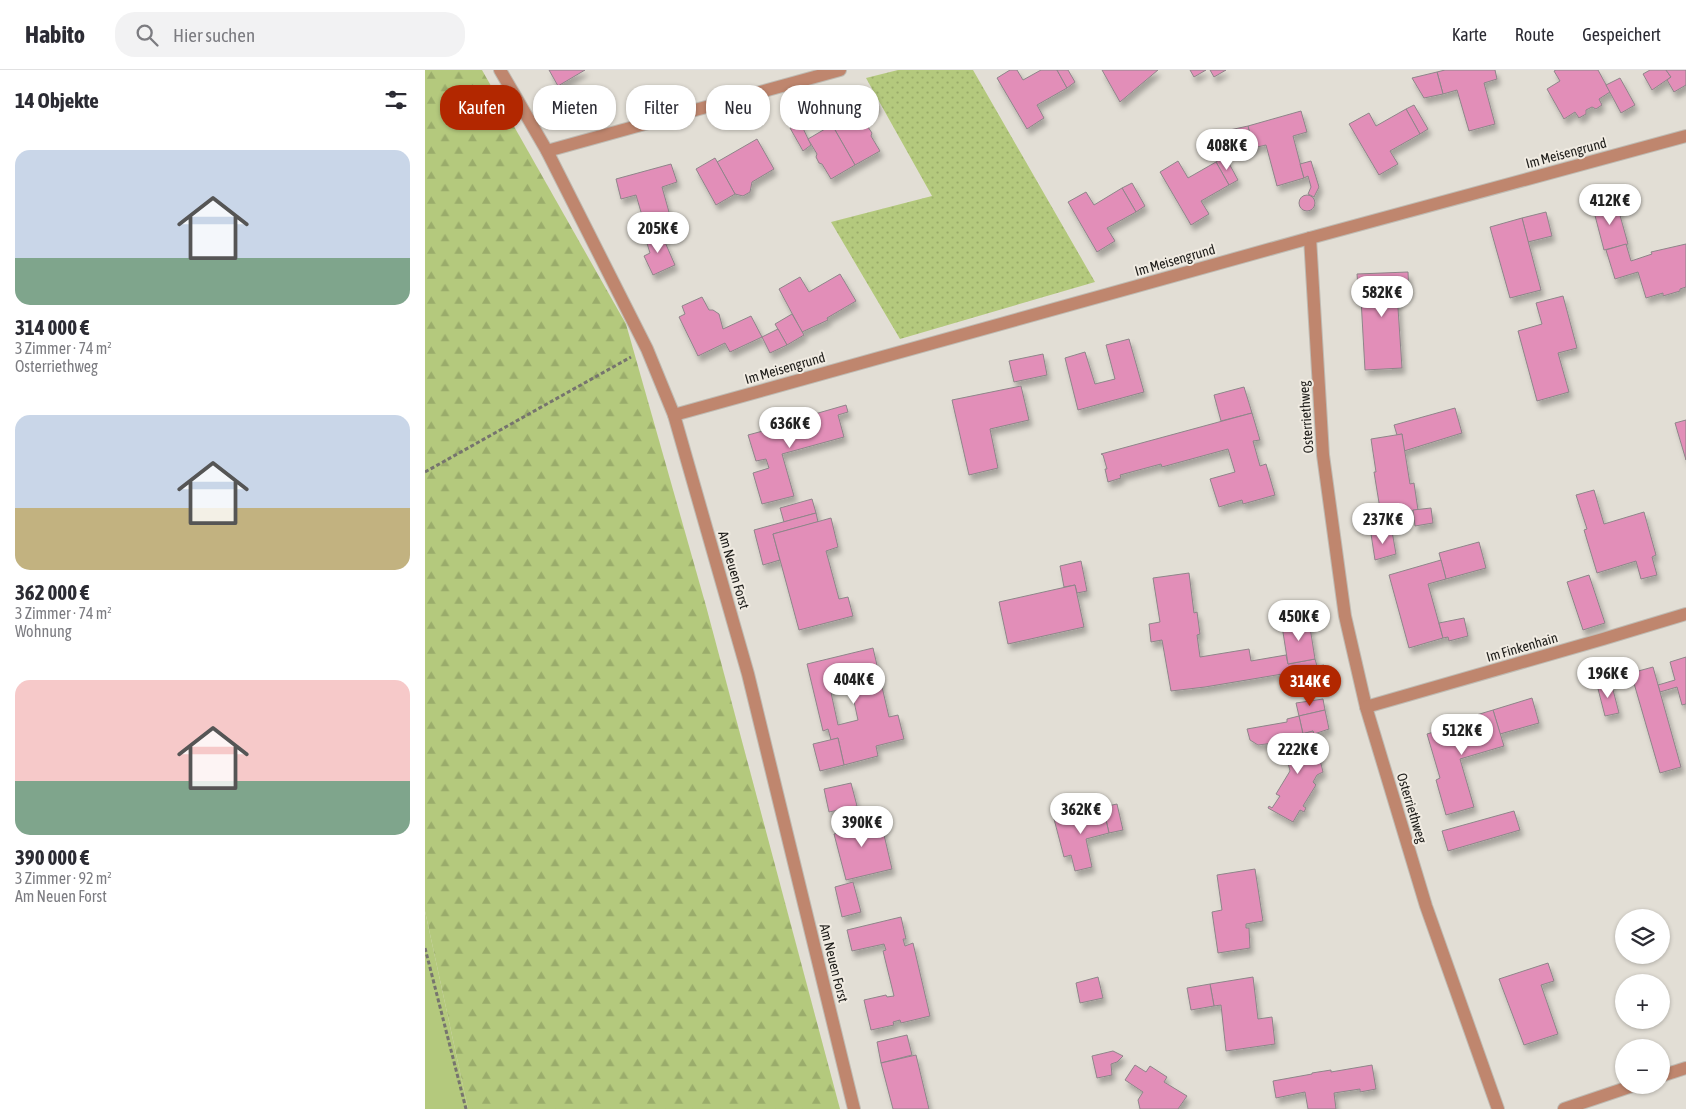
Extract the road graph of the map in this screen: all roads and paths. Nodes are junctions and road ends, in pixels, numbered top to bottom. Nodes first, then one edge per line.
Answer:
1 (500, 70) edge
2 (840, 70) edge
3 (1686, 136) edge
4 (547, 151) junction
5 (1310, 238) junction
6 (647, 349) junction
7 (674, 415) junction
8 (425, 472) edge
9 (1686, 614) edge
10 (1367, 707) junction
11 (425, 948) edge
12 (1686, 1068) edge
13 (1670, 1073) edge
14 (1615, 1092) edge
15 (467, 1109) edge
16 (854, 1109) edge
17 (1498, 1109) edge
18 (1564, 1109) edge

1 - 4 street, Am Neuen Forst
2 - 4 street
3 - 5 street, Im Meisengrund
4 - 6 street, Am Neuen Forst
5 - 7 street, Im Meisengrund
5 - 10 street, Osterriethweg
6 - 7 street, Am Neuen Forst
6 - 8 path
7 - 16 street, Am Neuen Forst
9 - 10 street, Im Finkenhain
10 - 17 street, Osterriethweg
11 - 15 path
12 - 13 street
14 - 18 street

